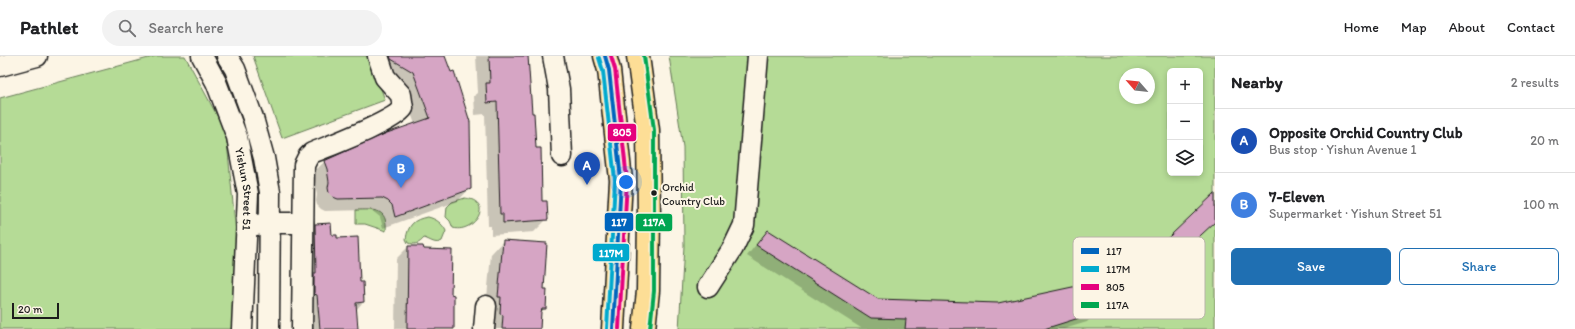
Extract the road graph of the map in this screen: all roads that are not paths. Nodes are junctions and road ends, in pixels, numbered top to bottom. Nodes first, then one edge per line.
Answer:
1 (37, 56) edge
2 (202, 56) edge
3 (227, 56) edge
4 (378, 56) edge
5 (553, 56) edge
6 (605, 56) edge
7 (638, 56) edge
8 (758, 56) edge
9 (0, 66) edge
10 (562, 156) dead end
11 (270, 223) junction
12 (303, 223) junction
13 (247, 227) junction
14 (708, 287) dead end
15 (486, 306) dead end
16 (270, 324) edge
17 (242, 326) edge
18 (302, 329) edge
19 (484, 329) edge
20 (613, 329) edge
21 (644, 329) edge

1 - 9 street
2 - 13 street, Yishun Street 51
3 - 11 street, Yishun Street 51
4 - 12 street
5 - 10 street
6 - 20 main road
7 - 21 main road
8 - 14 street
11 - 12 street
11 - 13 street
11 - 16 street, Yishun Street 51
12 - 18 street
13 - 17 street, Yishun Street 51
15 - 19 street
16 - 17 street

